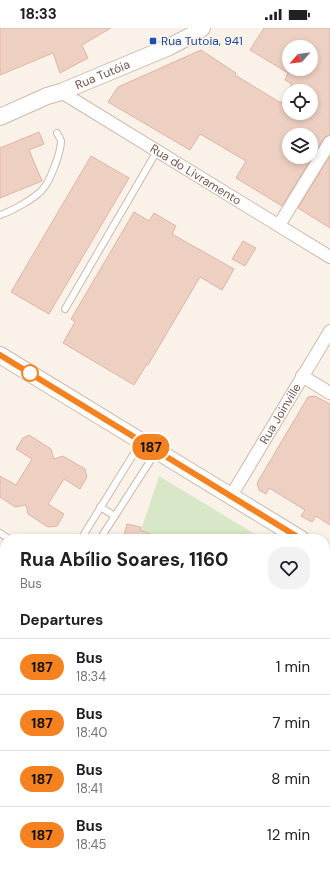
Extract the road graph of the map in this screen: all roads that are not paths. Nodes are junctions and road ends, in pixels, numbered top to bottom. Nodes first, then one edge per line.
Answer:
1 (202, 28) edge
2 (61, 92) junction
3 (0, 117) edge
4 (57, 133) dead end
5 (330, 142) edge
6 (157, 151) junction
7 (0, 215) edge
8 (279, 225) junction
9 (330, 256) edge
10 (65, 309) dead end
11 (330, 331) edge
12 (0, 355) edge
13 (302, 376) junction
14 (330, 393) edge
15 (142, 441) junction
16 (157, 450) junction
17 (231, 496) junction
18 (100, 507) junction
19 (114, 516) junction
20 (84, 534) edge
21 (103, 534) edge
22 (293, 534) edge

1 - 2 street, Rua Tutóia
2 - 3 street, Rua Tutóia
2 - 6 street, Rua do Livramento
4 - 7 lane
5 - 8 street
6 - 8 street, Rua do Livramento
6 - 10 lane
8 - 9 street, Rua do Livramento
11 - 13 street, Rua Joinville
12 - 15 street
13 - 14 street
13 - 17 street, Rua Joinville
15 - 16 street
15 - 18 lane
16 - 17 street
16 - 19 lane
17 - 22 street
18 - 19 lane
18 - 20 lane
19 - 21 lane

